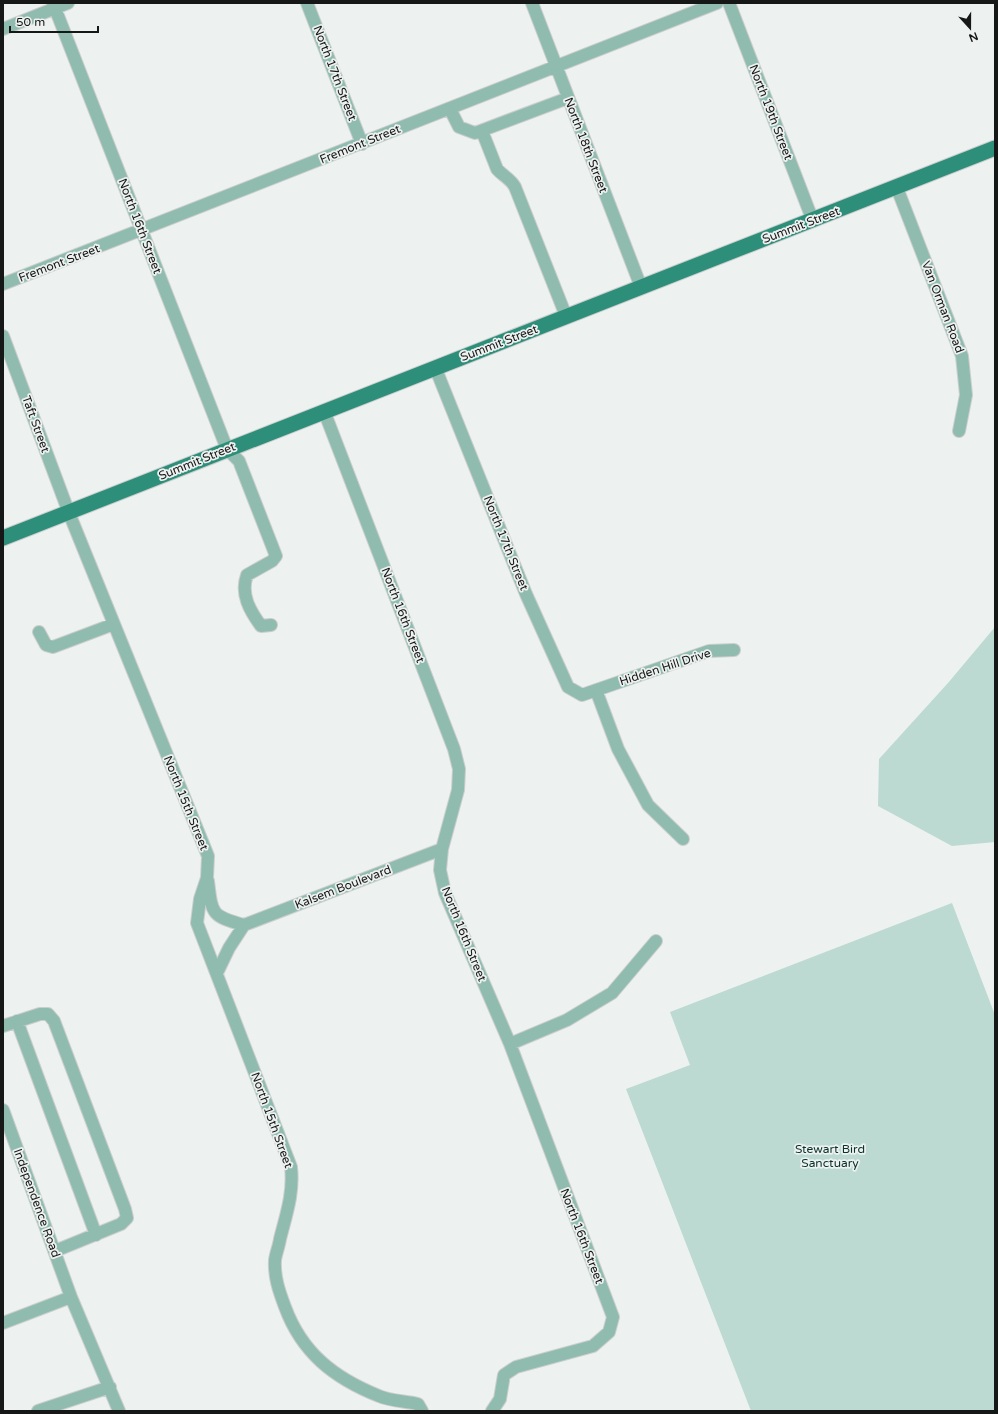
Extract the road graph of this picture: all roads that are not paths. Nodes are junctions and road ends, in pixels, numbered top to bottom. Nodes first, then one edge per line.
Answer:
1 (68, 3) edge
2 (308, 3) edge
3 (532, 3) edge
4 (717, 3) edge
5 (729, 3) edge
6 (54, 6) edge
7 (3, 29) edge
8 (556, 67) junction
9 (568, 98) junction
10 (450, 109) junction
11 (482, 131) junction
12 (362, 144) junction
13 (995, 148) edge
14 (897, 188) junction
15 (814, 220) junction
16 (142, 230) junction
17 (3, 284) edge
18 (641, 287) junction
19 (566, 316) junction
20 (3, 336) edge
21 (435, 368) junction
22 (324, 411) junction
23 (958, 431) dead end
24 (227, 449) junction
25 (68, 513) junction
26 (3, 538) edge
27 (114, 624) junction
28 (271, 625) dead end
29 (39, 632) dead end
30 (734, 650) dead end
31 (596, 690) junction
32 (683, 839) dead end
33 (442, 849) junction
34 (207, 878) junction
35 (244, 926) junction
36 (656, 941) dead end
37 (217, 973) junction
38 (17, 1021) junction
39 (3, 1026) edge
40 (510, 1044) junction
41 (3, 1110) edge
42 (96, 1235) junction
43 (55, 1251) junction
44 (72, 1297) junction
45 (3, 1322) edge
46 (110, 1387) junction
47 (38, 1411) edge
48 (119, 1411) edge
49 (422, 1411) edge
50 (492, 1411) edge

1 - 6 street
2 - 12 street, North 17th Street
3 - 8 street, North 18th Street
4 - 8 street, Fremont Street
5 - 15 street, North 19th Street
6 - 7 street
6 - 16 street, North 16th Street
8 - 9 street, North 18th Street
8 - 10 street, Fremont Street
9 - 11 street
9 - 18 street, North 18th Street
10 - 11 street
10 - 12 street, Fremont Street
11 - 19 street
12 - 16 street, Fremont Street
13 - 14 main road, Summit Street
14 - 15 main road, Summit Street
14 - 23 street, Van Orman Road
15 - 18 main road, Summit Street
16 - 17 street, Fremont Street
16 - 24 street, North 16th Street
18 - 19 main road, Summit Street
19 - 21 main road, Summit Street
20 - 25 street, Taft Street
21 - 22 main road, Summit Street
21 - 31 street, North 17th Street
22 - 24 main road, Summit Street
22 - 33 street, North 16th Street
24 - 25 main road, Summit Street
24 - 28 street
25 - 26 main road, Summit Street
25 - 27 street, North 15th Street
27 - 29 street
27 - 34 street, North 15th Street
30 - 31 street, Hidden Hill Drive
31 - 32 street
33 - 35 street, Kalsem Boulevard
33 - 40 street, North 16th Street
34 - 35 street
34 - 37 street, North 15th Street
35 - 37 street
36 - 40 street
37 - 49 street, North 15th Street
38 - 39 street
38 - 42 street
38 - 42 street
40 - 50 street, North 16th Street
41 - 43 street, Independence Road
42 - 43 street
43 - 44 street, Independence Road
44 - 45 street
44 - 46 street, Independence Road
46 - 47 street
46 - 48 street, Independence Road

